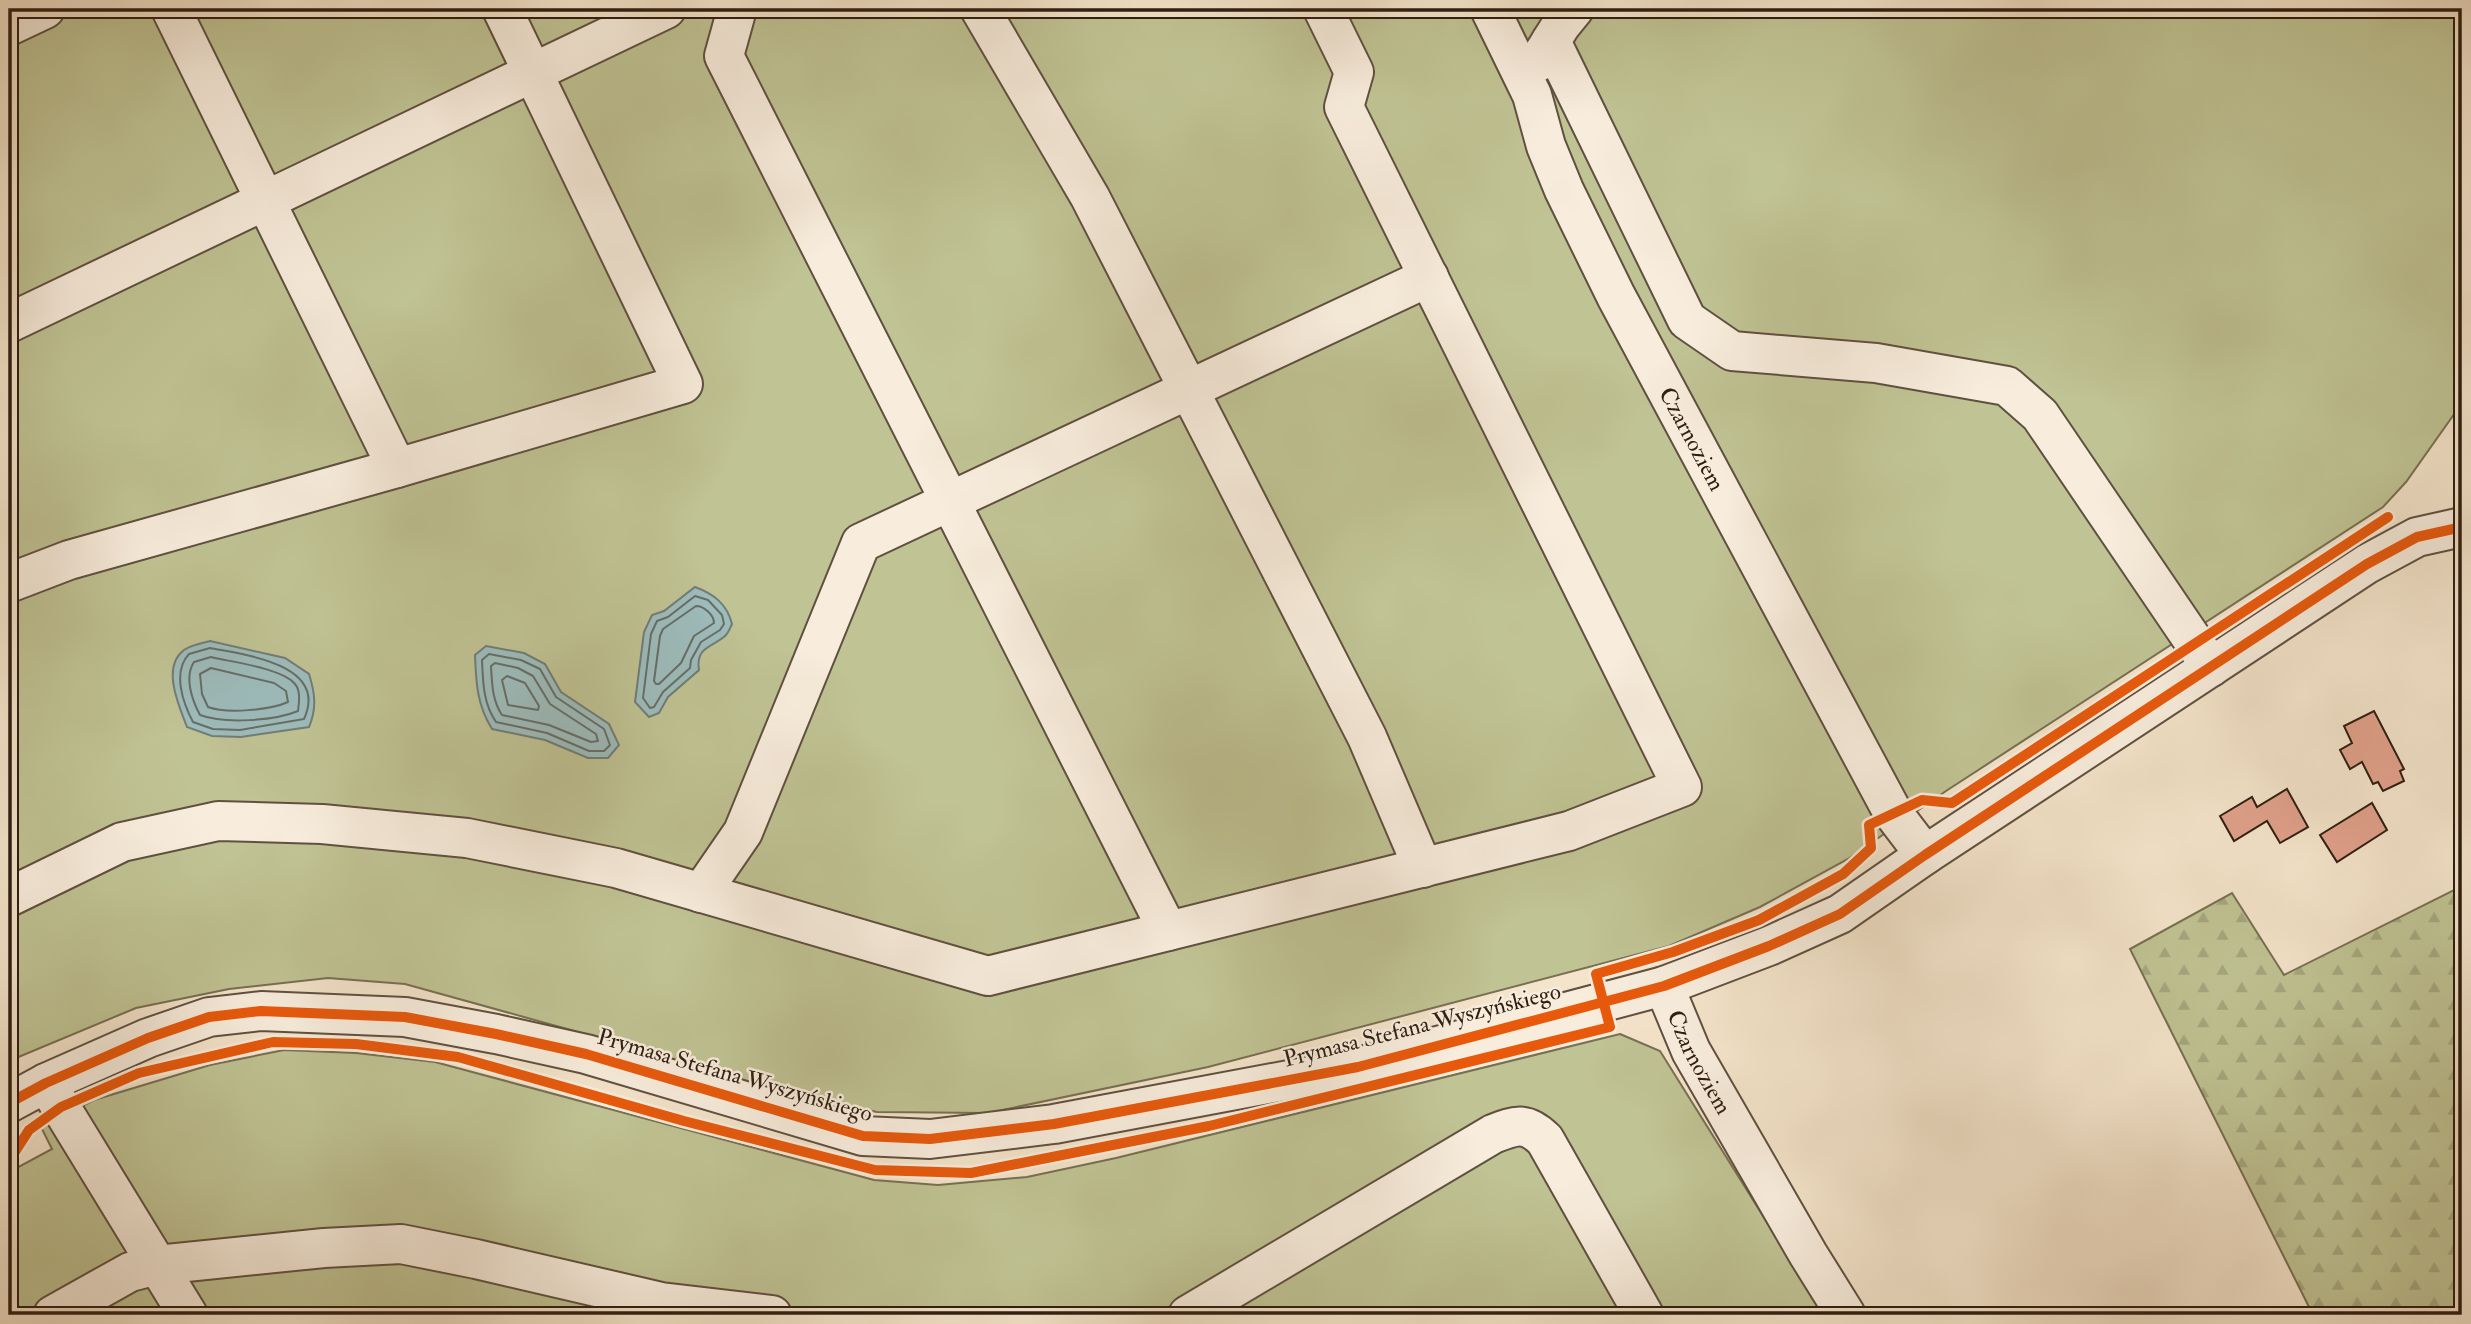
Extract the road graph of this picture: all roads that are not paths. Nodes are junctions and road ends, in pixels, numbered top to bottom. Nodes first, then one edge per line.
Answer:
1 (46, 9) edge
2 (171, 9) edge
3 (502, 9) edge
4 (666, 9) edge
5 (980, 9) edge
6 (1323, 9) edge
7 (1490, 9) edge
8 (1574, 9) edge
9 (730, 10) edge
10 (9, 26) edge
11 (1551, 41) junction
12 (533, 71) junction
13 (1532, 95) junction
14 (264, 200) junction
15 (1429, 277) junction
16 (9, 323) edge
17 (1188, 390) junction
18 (397, 468) junction
19 (950, 501) junction
20 (2462, 527) edge
21 (13, 569) edge
22 (2211, 667) junction
23 (1925, 855) junction
24 (1423, 867) junction
25 (701, 893) junction
26 (9, 897) edge
27 (1168, 931) junction
28 (1664, 986) junction
29 (46, 1083) junction
30 (9, 1103) edge
31 (157, 1265) junction
32 (650, 1309) edge
33 (53, 1315) edge
34 (188, 1315) edge
35 (772, 1315) edge
36 (1188, 1315) edge
37 (1644, 1315) edge
38 (1846, 1315) edge

1 - 10 street
2 - 14 street
3 - 12 street
4 - 12 street
5 - 17 street
6 - 15 street
7 - 13 street, Czarnoziem
8 - 11 street
9 - 19 street
11 - 13 street
11 - 22 street
12 - 14 street
12 - 18 street
13 - 23 street, Czarnoziem
14 - 16 street
14 - 18 street
15 - 17 street
15 - 24 street
17 - 19 street
17 - 24 street
18 - 21 street
19 - 25 street
19 - 27 street
20 - 22 street, Czarnoziem
22 - 23 street, Czarnoziem
23 - 28 street, Czarnoziem
24 - 27 street
25 - 26 street
25 - 27 street
28 - 29 street, Prymasa Stefana Wyszyńskiego
28 - 38 street, Czarnoziem
29 - 30 street, Prymasa Stefana Wyszyńskiego
29 - 31 street
31 - 32 street
31 - 33 street
31 - 34 street
32 - 35 street
36 - 37 street

